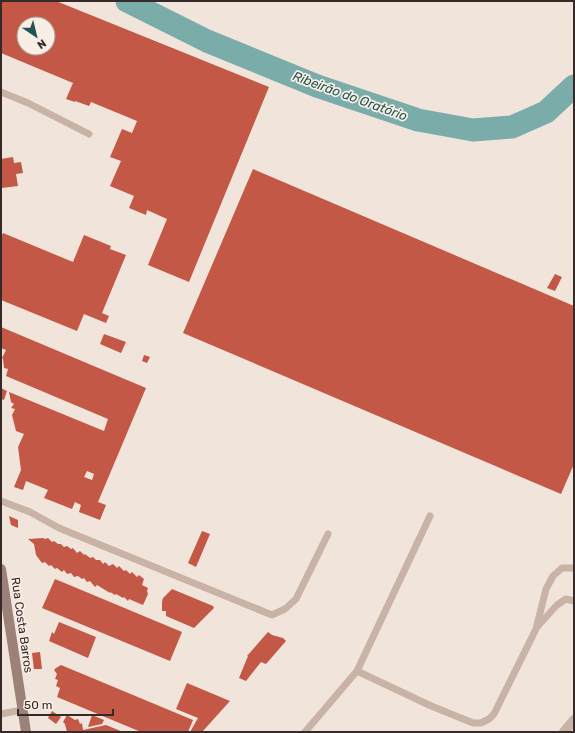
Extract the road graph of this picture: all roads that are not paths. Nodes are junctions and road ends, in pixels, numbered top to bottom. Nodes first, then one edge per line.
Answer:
1 (1, 92) edge
2 (89, 134) dead end
3 (1, 501) edge
4 (430, 516) dead end
5 (328, 534) dead end
6 (574, 568) edge
7 (1, 569) edge
8 (574, 601) edge
9 (536, 629) junction
10 (357, 671) junction
11 (22, 710) junction
12 (1, 714) edge
13 (574, 720) edge
14 (26, 732) edge
15 (305, 732) edge
16 (564, 732) edge

1 - 2 lane
3 - 5 lane
4 - 10 lane
6 - 9 lane
7 - 11 main road, Rua Costa Barros
8 - 9 lane
9 - 10 lane
10 - 15 lane
11 - 12 lane
11 - 14 main road, Rua Costa Barros
13 - 16 street

